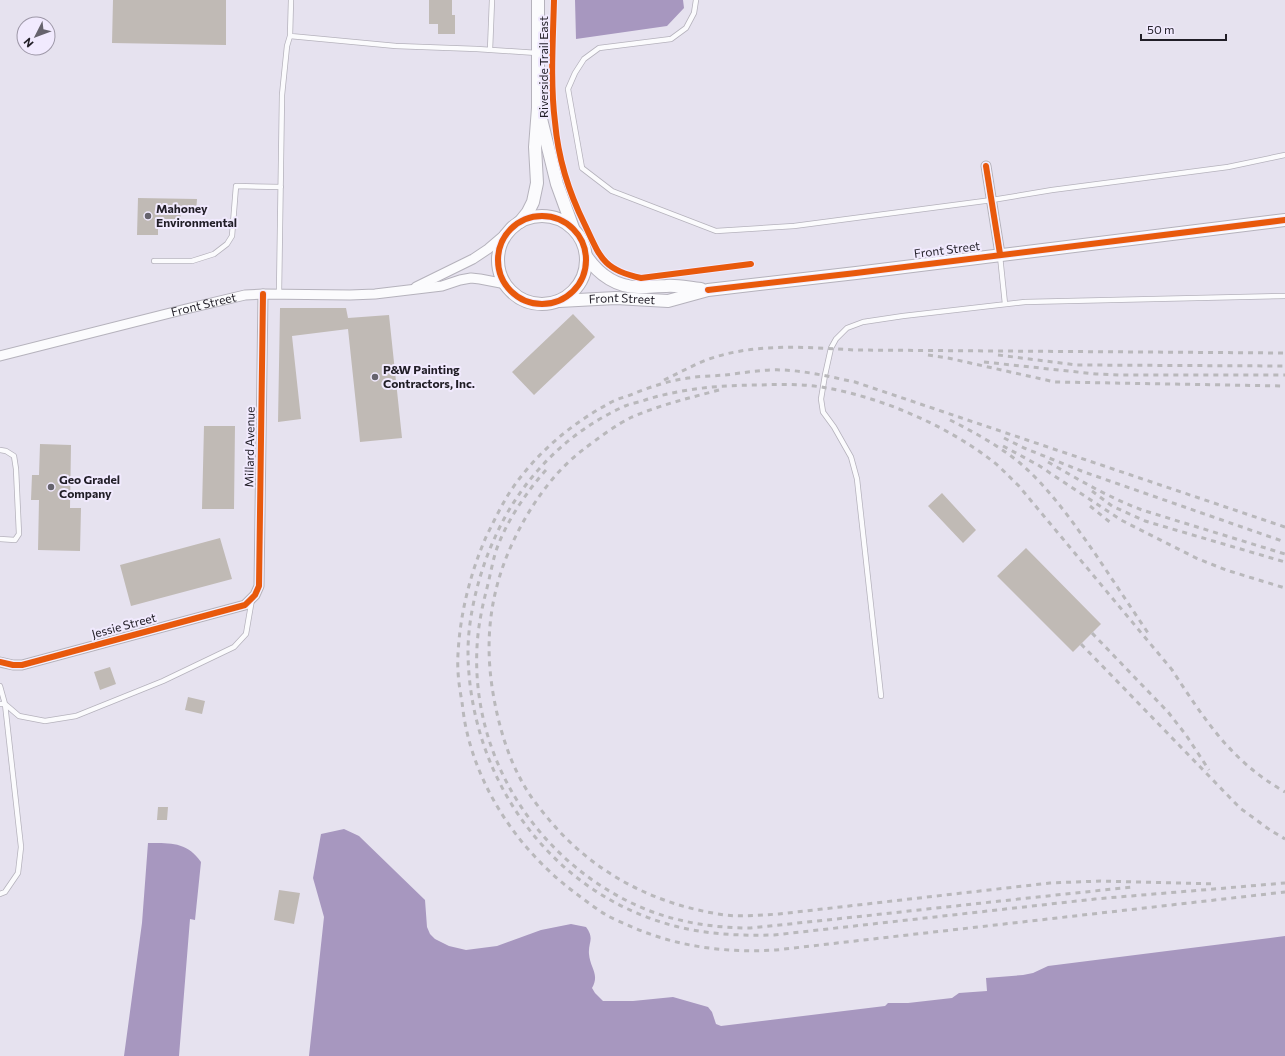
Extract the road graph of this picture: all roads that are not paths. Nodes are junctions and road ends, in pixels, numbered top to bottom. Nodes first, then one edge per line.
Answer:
1 (291, 0) edge
2 (492, 0) edge
3 (538, 0) edge
4 (696, 0) edge
5 (290, 36) junction
6 (490, 50) junction
7 (537, 54) junction
8 (538, 108) junction
9 (1285, 155) edge
10 (986, 166) dead end
11 (281, 187) junction
12 (992, 200) junction
13 (1285, 220) edge
14 (518, 223) junction
15 (573, 228) junction
16 (508, 232) junction
17 (1000, 254) junction
18 (586, 256) junction
19 (154, 261) dead end
20 (506, 284) junction
21 (412, 290) junction
22 (708, 290) junction
23 (263, 294) junction
24 (279, 294) junction
25 (1285, 296) edge
26 (559, 301) junction
27 (1006, 304) junction
28 (0, 356) edge
29 (0, 450) edge
30 (0, 539) edge
31 (252, 599) junction
32 (0, 662) edge
33 (0, 686) edge
34 (882, 696) dead end
35 (3, 704) edge
36 (0, 894) edge

1 - 5 lane
2 - 6 lane
3 - 7 street
4 - 12 lane
5 - 6 lane
5 - 11 lane
6 - 7 lane
7 - 8 street
8 - 14 street
8 - 15 street
9 - 12 lane
10 - 12 street
11 - 19 lane
11 - 24 lane
12 - 17 street
13 - 17 street, Front Street
14 - 15 street
14 - 16 street
15 - 18 street
16 - 20 street
16 - 21 street, Front Street
17 - 22 street, Front Street
17 - 27 lane
18 - 22 street, Front Street
18 - 26 street
20 - 21 street, Front Street
20 - 26 street
21 - 24 street, Front Street
22 - 26 street, Front Street
23 - 24 street, Front Street
23 - 28 street, Front Street
23 - 31 street, Millard Avenue
25 - 27 lane
27 - 34 lane
29 - 30 lane
31 - 32 street, Jessie Street
31 - 35 lane
33 - 35 lane
35 - 36 lane

